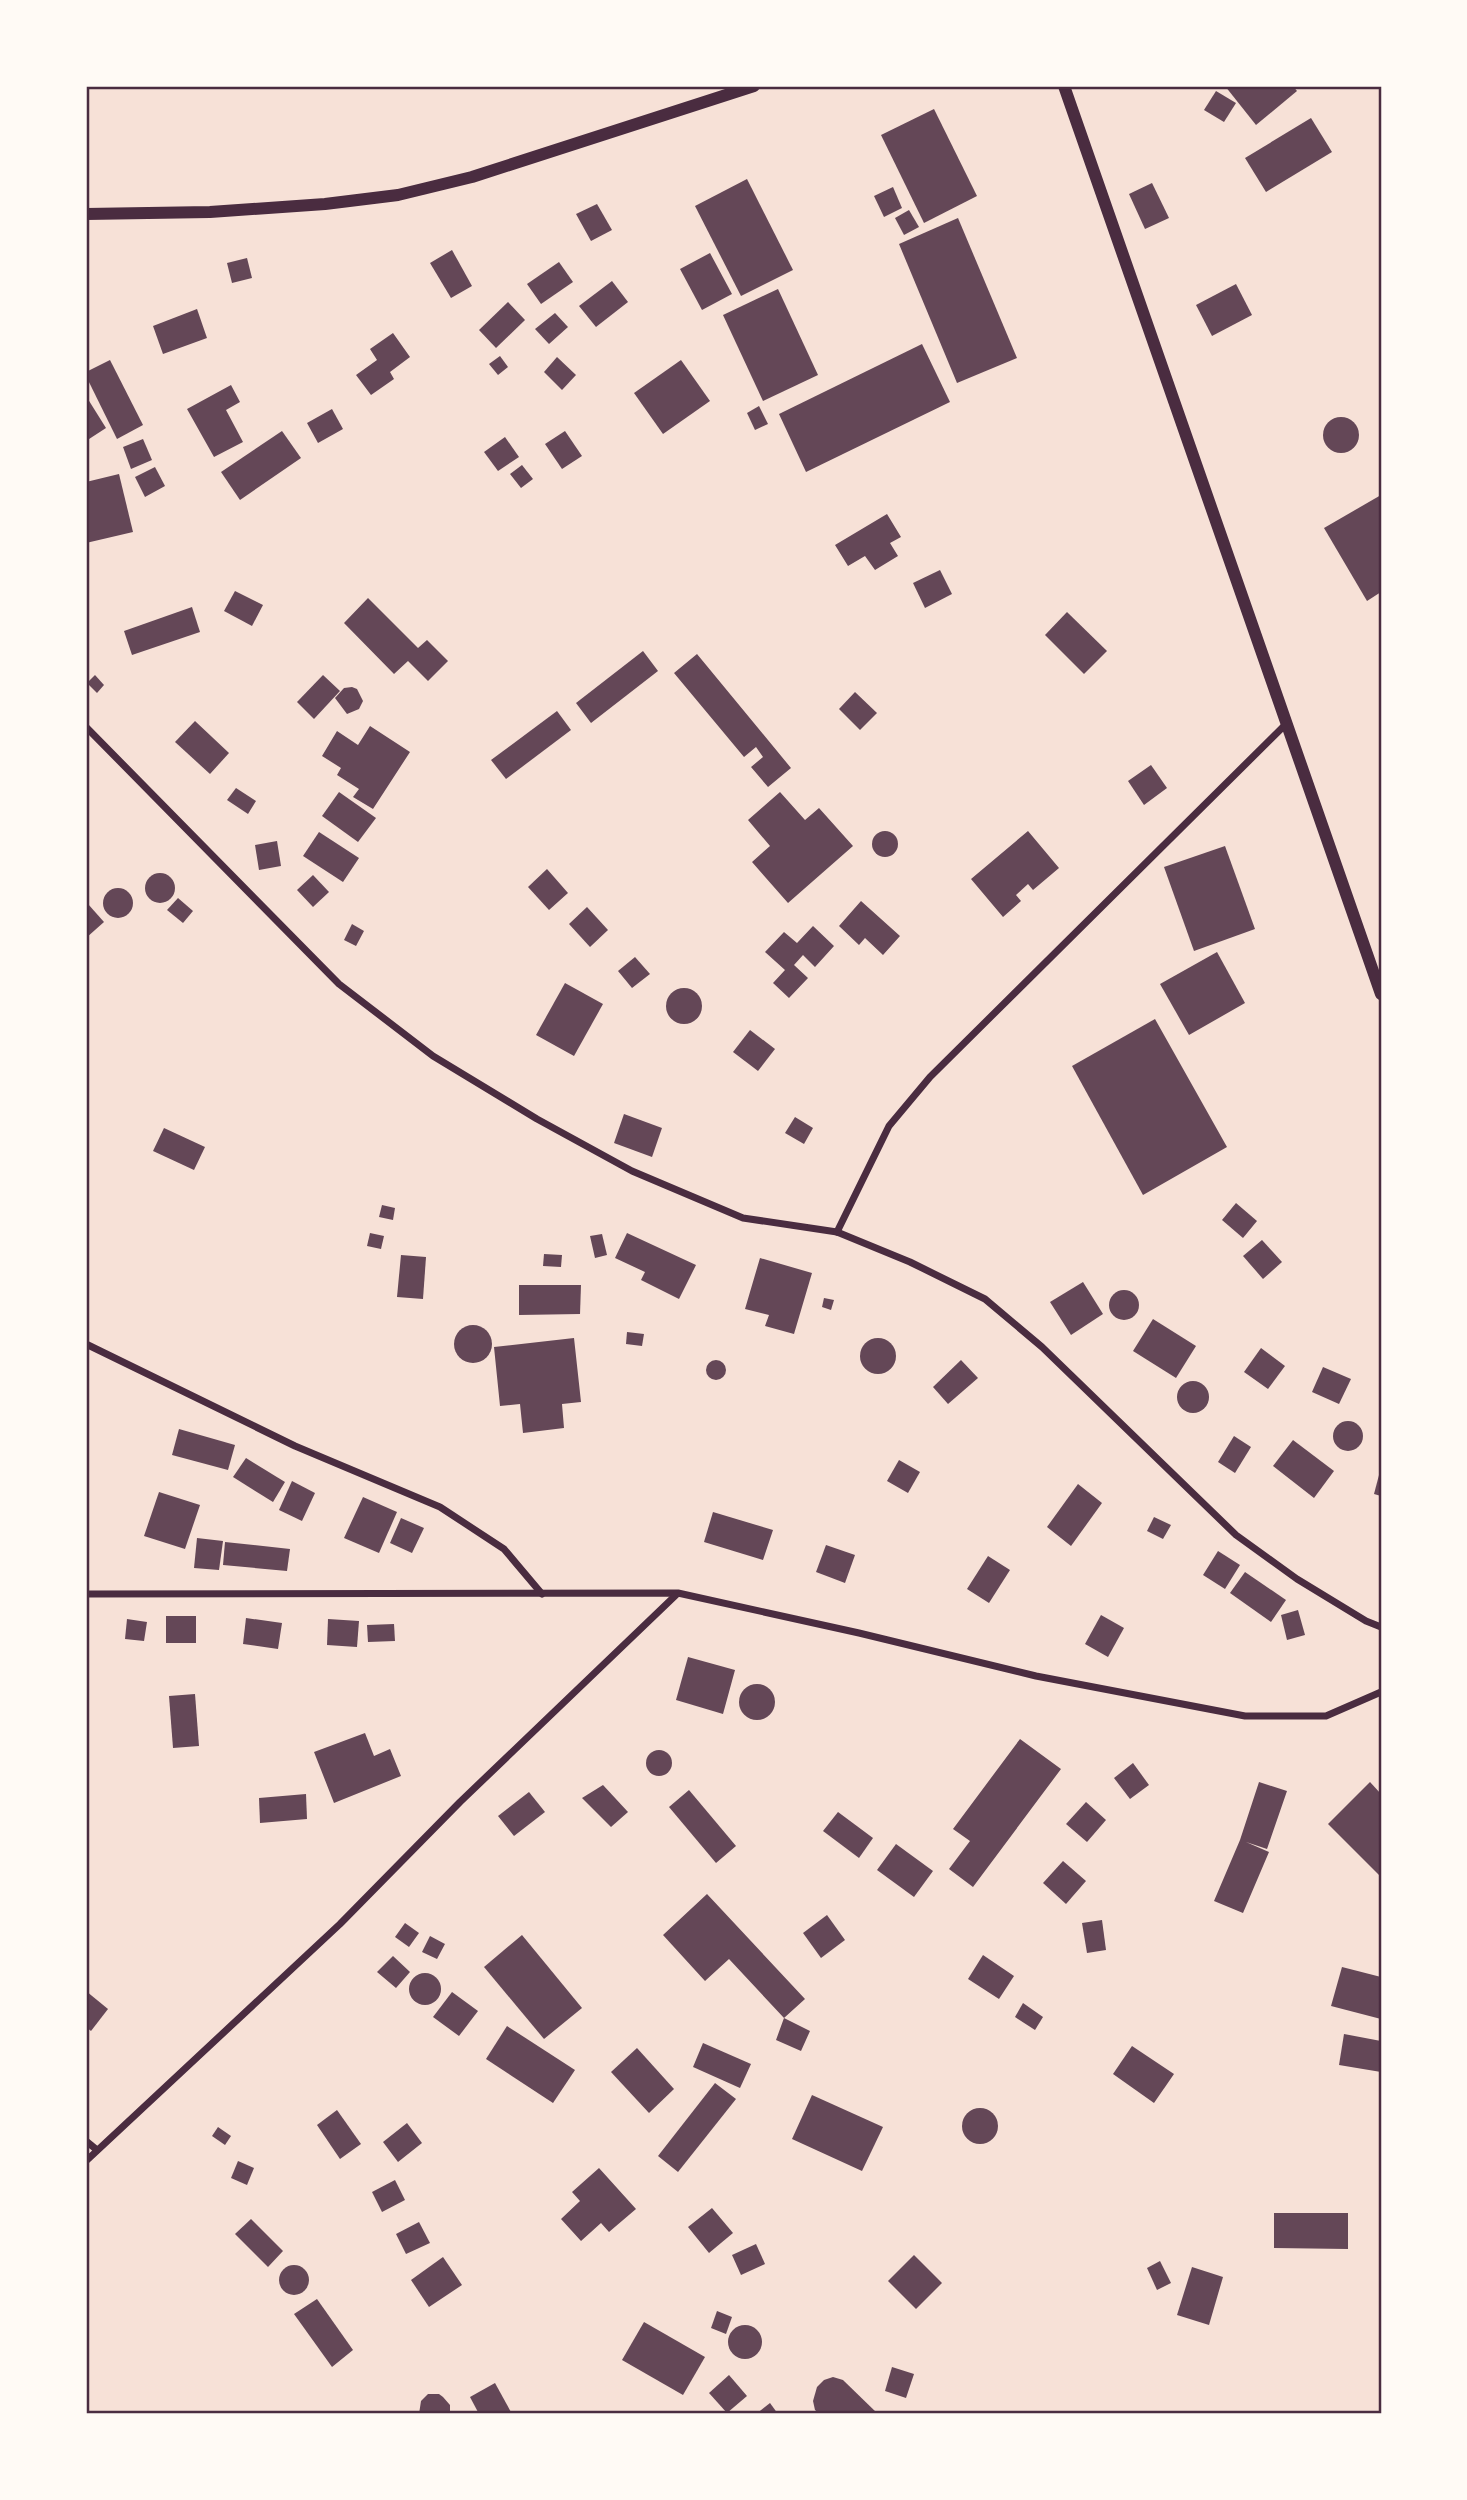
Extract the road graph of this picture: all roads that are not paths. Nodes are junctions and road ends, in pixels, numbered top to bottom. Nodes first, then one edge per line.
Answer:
1 (1064, 86) edge
2 (750, 87) edge
3 (86, 214) edge
4 (1287, 723) junction
5 (86, 727) edge
6 (1381, 994) edge
7 (837, 1233) junction
8 (86, 1344) edge
9 (678, 1593) junction
10 (86, 1594) edge
11 (542, 1594) junction
12 (1381, 1628) edge
13 (1381, 1692) edge
14 (86, 2141) edge
15 (97, 2150) junction
16 (86, 2161) edge

1 - 4 street
2 - 3 street
4 - 6 street
4 - 7 street
5 - 7 street
7 - 12 street
8 - 11 street
9 - 11 street
9 - 13 street
9 - 15 street
10 - 11 street
14 - 15 street
15 - 16 street

